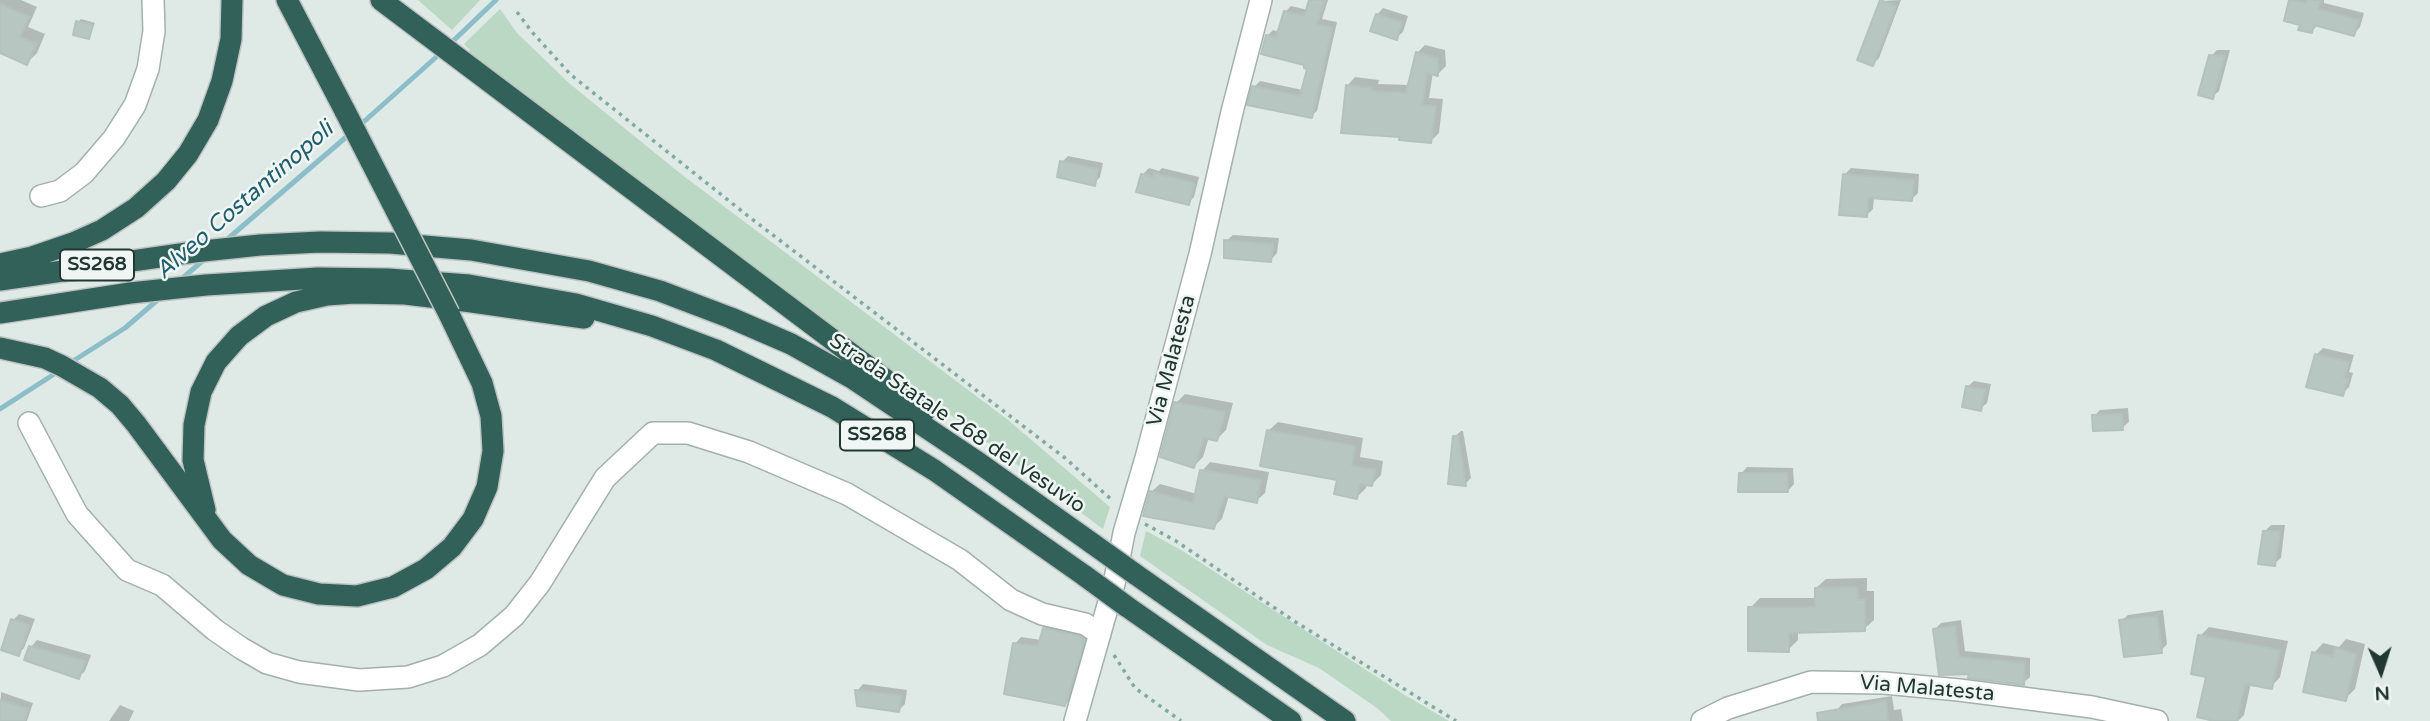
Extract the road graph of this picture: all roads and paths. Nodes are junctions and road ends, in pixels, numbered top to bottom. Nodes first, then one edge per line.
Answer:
1 (153, 0) edge
2 (232, 0) edge
3 (287, 0) edge
4 (381, 0) edge
5 (1261, 0) edge
6 (517, 12) dead end
7 (41, 196) dead end
8 (0, 264) edge
9 (0, 280) edge
10 (0, 313) edge
11 (652, 326) junction
12 (0, 348) edge
13 (29, 423) dead end
14 (979, 463) junction
15 (1128, 515) junction
16 (207, 519) junction
17 (1100, 634) junction
18 (1076, 721) edge
19 (1181, 721) edge
20 (1291, 721) edge
21 (1345, 721) edge
22 (1456, 721) edge
23 (1702, 721) edge
24 (2157, 721) edge

1 - 7 street
2 - 8 highway
3 - 16 highway, bridge
4 - 14 highway
5 - 15 street, Via Malatesta
6 - 15 path
9 - 14 highway, Strada Statale 268 del Vesuvio / SS268
10 - 11 highway, SS268
11 - 16 highway
11 - 20 highway, SS268, bridge
12 - 16 highway
13 - 17 street
14 - 21 highway, Strada Statale 268 del Vesuvio / SS268, bridge
15 - 17 street, Via Malatesta
15 - 22 path
17 - 18 street, Via Malatesta
17 - 19 path
23 - 24 street, Via Malatesta

